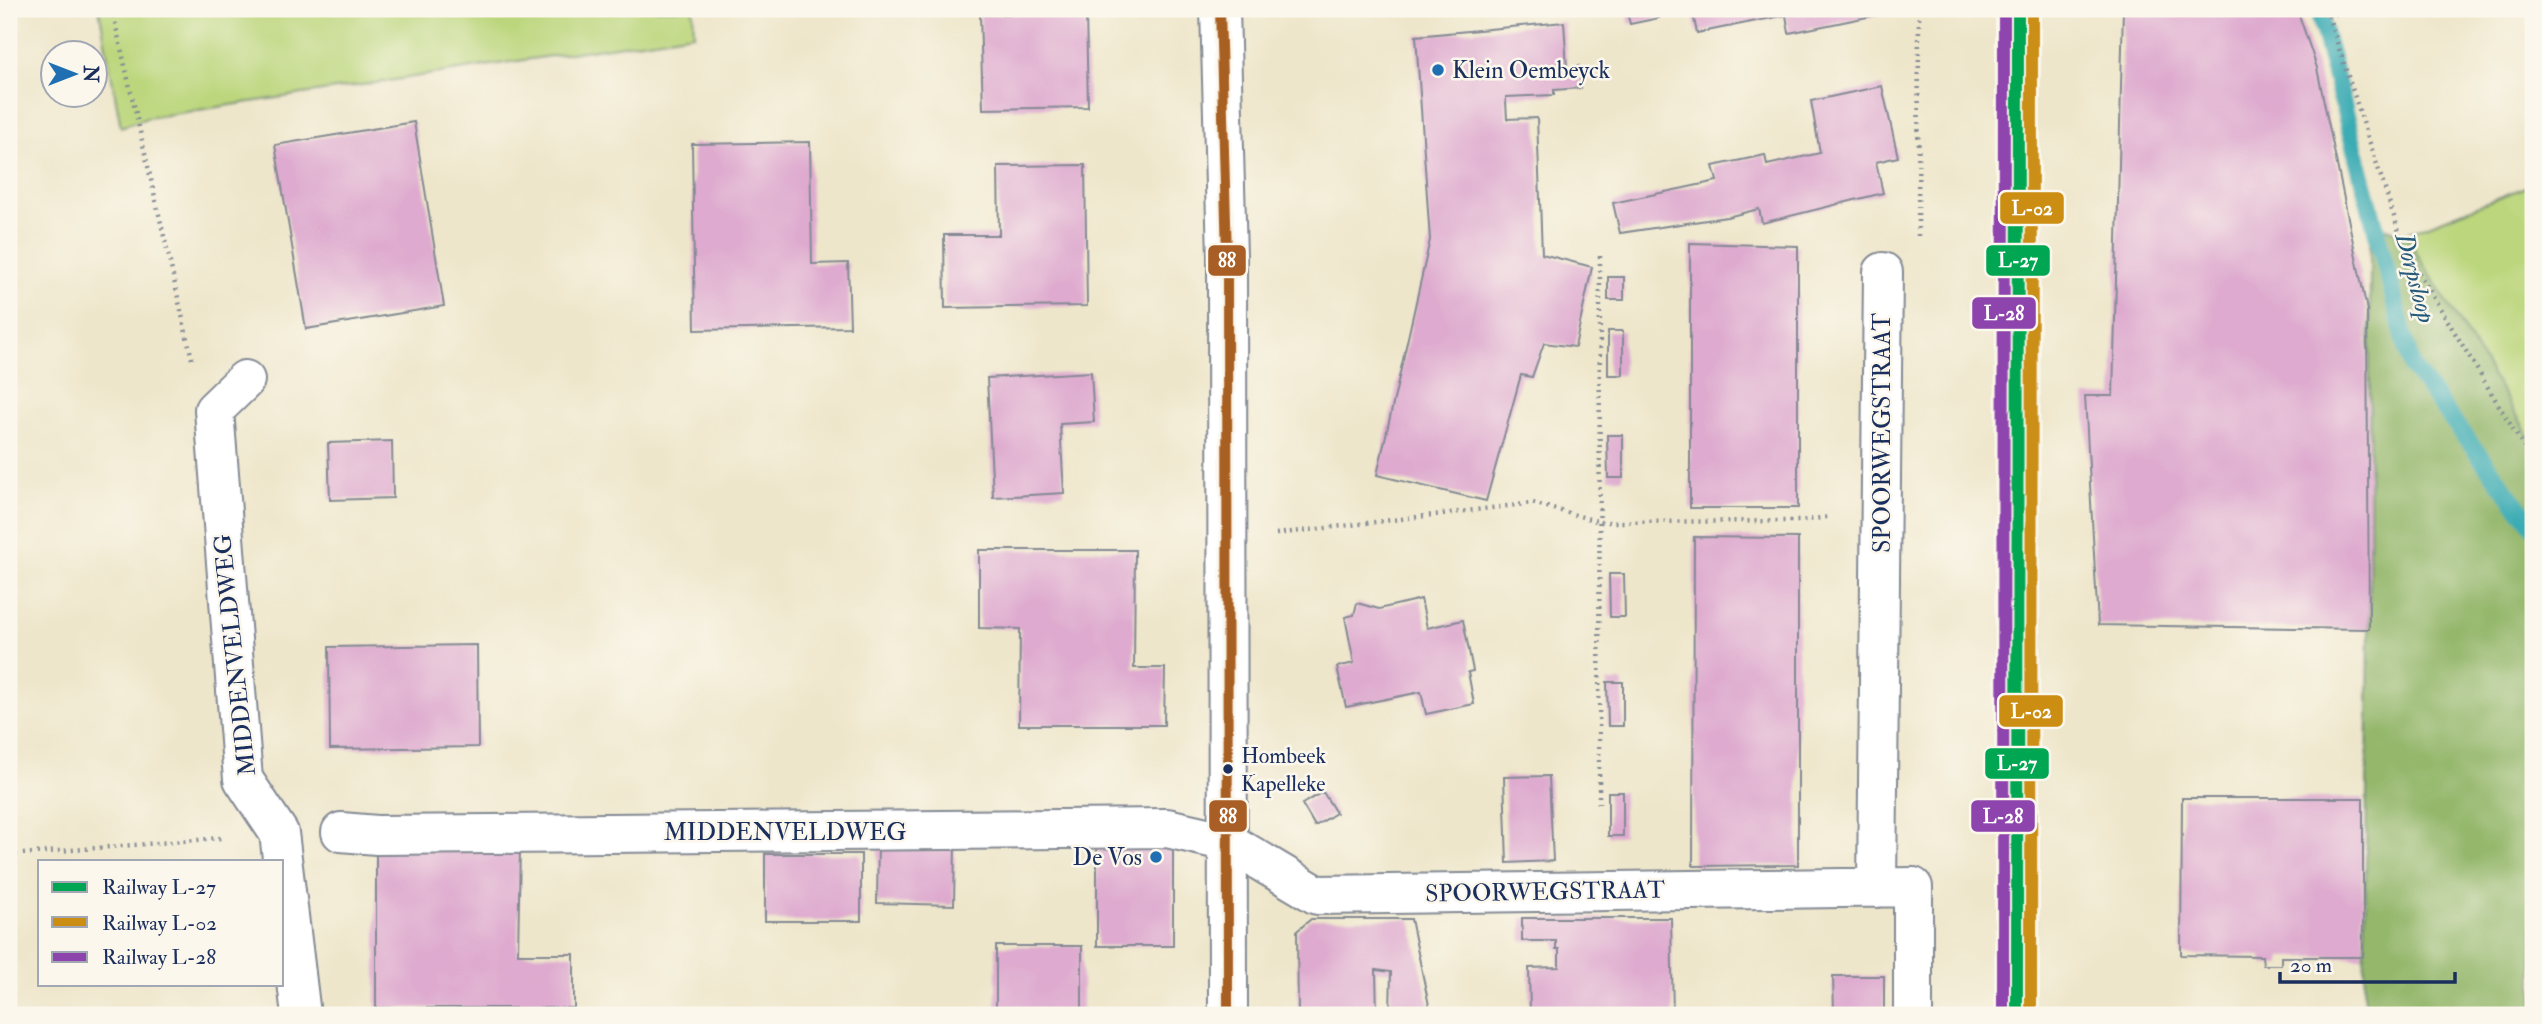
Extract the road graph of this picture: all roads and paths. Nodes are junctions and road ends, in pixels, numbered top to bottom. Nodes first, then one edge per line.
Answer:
1 (112, 9) edge
2 (1220, 9) edge
3 (2326, 9) edge
4 (2349, 9) edge
5 (2328, 17) junction
6 (1600, 254) dead end
7 (1883, 272) dead end
8 (192, 359) dead end
9 (245, 380) dead end
10 (2533, 462) edge
11 (1882, 509) junction
12 (1600, 522) junction
13 (1227, 540) junction
14 (1599, 804) dead end
15 (341, 832) dead end
16 (279, 833) junction
17 (1228, 842) junction
18 (9, 855) edge
19 (282, 860) edge
20 (284, 876) edge
21 (1877, 888) junction
22 (300, 1015) edge
23 (1228, 1015) edge
24 (1913, 1015) edge

1 - 8 path
2 - 13 street
3 - 5 path
4 - 5 path
5 - 10 path
6 - 12 path
7 - 11 street, SPOORWEGSTRAAT
9 - 16 street, MIDDENVELDWEG
11 - 12 path
11 - 21 street, SPOORWEGSTRAAT
12 - 13 path
12 - 14 path
13 - 17 street
15 - 17 street, MIDDENVELDWEG
16 - 18 path
16 - 19 street, MIDDENVELDWEG
17 - 21 street, SPOORWEGSTRAAT
17 - 23 street
20 - 22 street, MIDDENVELDWEG
21 - 24 street, SPOORWEGSTRAAT

